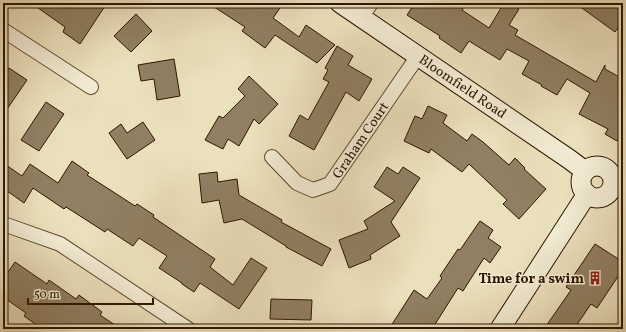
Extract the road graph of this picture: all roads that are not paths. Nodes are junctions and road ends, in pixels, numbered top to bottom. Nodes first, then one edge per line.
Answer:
1 (340, 3) edge
2 (366, 10) edge
3 (3, 30) edge
4 (418, 56) junction
5 (91, 87) dead end
6 (272, 157) dead end
7 (585, 171) junction
8 (617, 193) edge
9 (587, 194) junction
10 (3, 224) edge
11 (188, 329) edge
12 (500, 329) edge

1 - 2 street, Bloomfield Road
2 - 4 street, Bloomfield Road
3 - 5 street
4 - 6 street, Graham Court
4 - 7 street, Bloomfield Road
7 - 8 street
7 - 9 street
8 - 9 street
9 - 12 street
10 - 11 street

